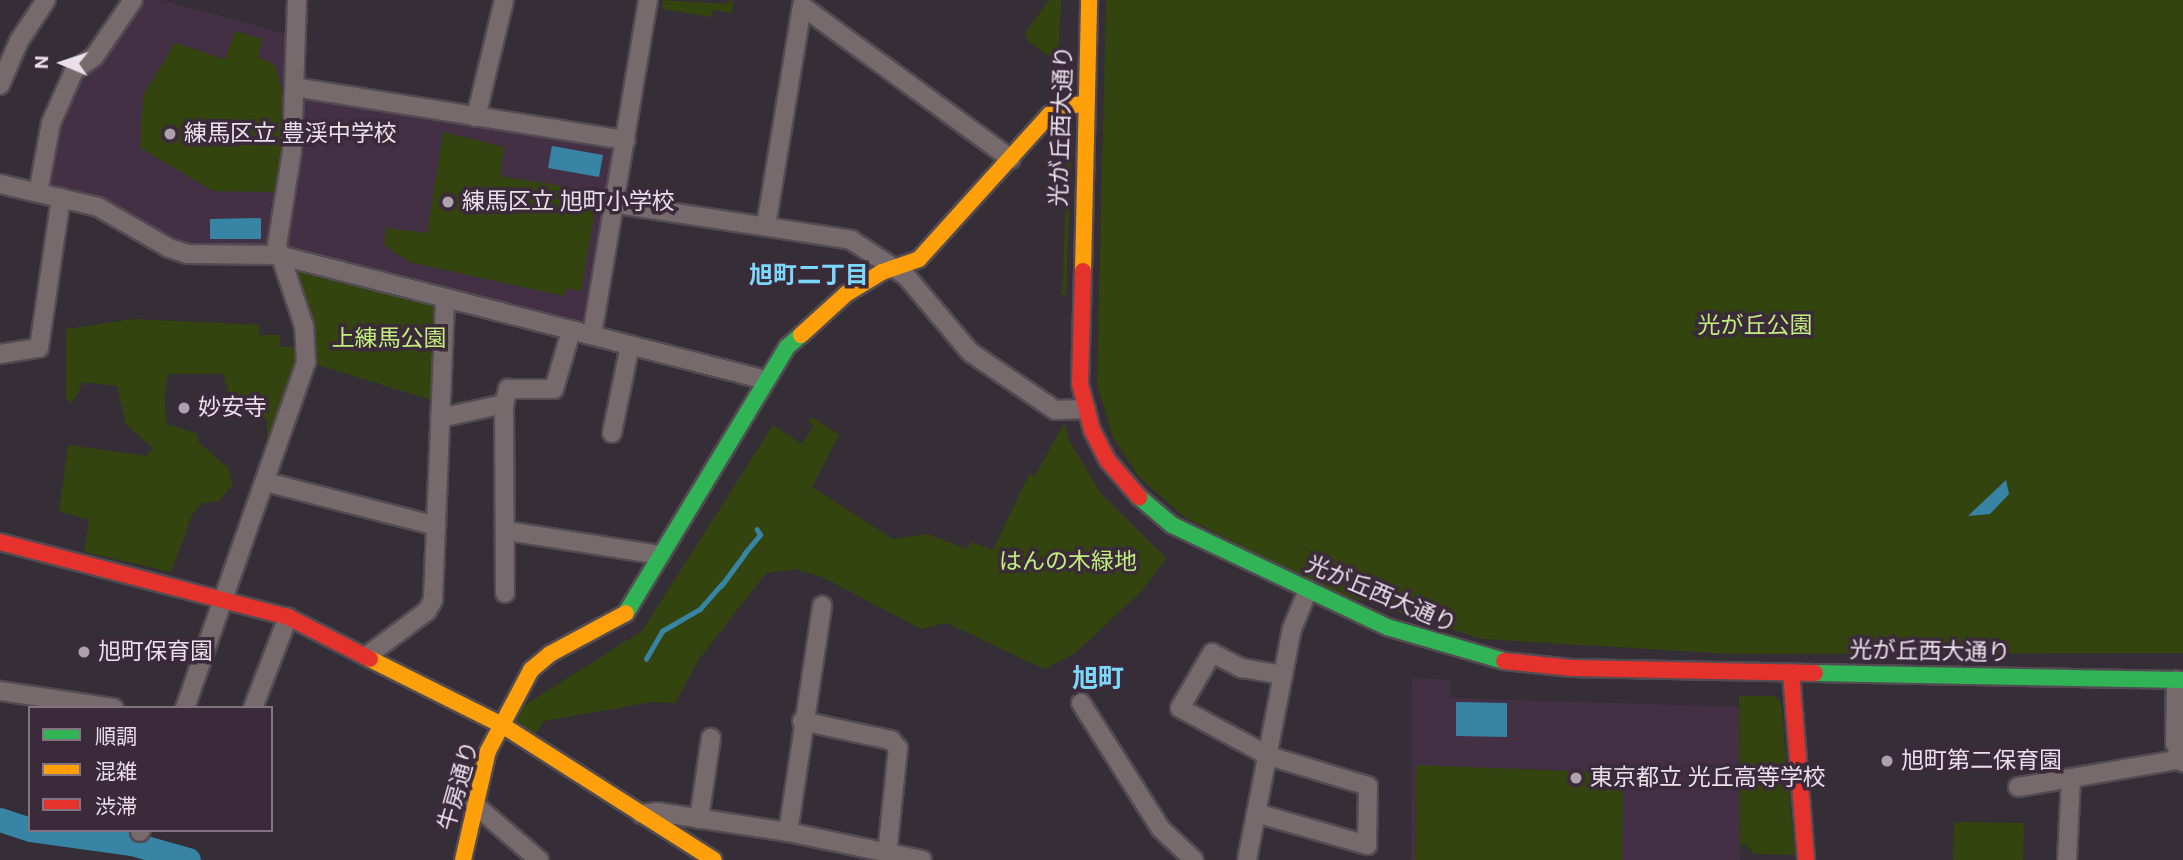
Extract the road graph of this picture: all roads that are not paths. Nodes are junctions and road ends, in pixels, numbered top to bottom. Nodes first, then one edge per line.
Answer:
1 (46, 0) edge
2 (133, 0) edge
3 (297, 0) edge
4 (504, 0) edge
5 (648, 0) edge
6 (1088, 0) edge
7 (802, 3) edge
8 (0, 85) edge
9 (294, 87) junction
10 (1085, 104) junction
11 (476, 117) junction
12 (626, 140) junction
13 (1011, 159) junction
14 (0, 184) edge
15 (38, 193) junction
16 (61, 198) junction
17 (617, 204) junction
18 (766, 226) junction
19 (278, 255) junction
20 (897, 269) junction
21 (445, 299) junction
22 (571, 331) junction
23 (592, 335) junction
24 (631, 345) junction
25 (0, 355) edge
26 (766, 380) junction
27 (503, 404) junction
28 (1086, 409) junction
29 (440, 418) junction
30 (612, 433) dead end
31 (266, 482) junction
32 (436, 526) junction
33 (507, 531) junction
34 (0, 542) edge
35 (660, 555) junction
36 (1308, 590) junction
37 (505, 593) dead end
38 (225, 599) junction
39 (822, 606) dead end
40 (288, 617) junction
41 (368, 655) junction
42 (1791, 672) junction
43 (1283, 675) junction
44 (2179, 680) edge
45 (0, 691) edge
46 (1081, 703) dead end
47 (101, 706) edge
48 (186, 706) edge
49 (254, 706) edge
50 (802, 721) junction
51 (502, 725) junction
52 (711, 738) dead end
53 (1269, 755) junction
54 (2182, 761) edge
55 (2071, 779) junction
56 (2018, 788) dead end
57 (474, 804) junction
58 (1256, 813) junction
59 (641, 814) junction
60 (699, 819) junction
61 (789, 832) junction
62 (1367, 852) edge
63 (887, 853) junction
64 (463, 860) edge
65 (539, 860) edge
66 (714, 860) edge
67 (922, 860) edge
68 (1194, 860) edge
69 (1247, 860) edge
70 (1806, 860) edge
71 (2067, 860) edge

1 - 8 street
2 - 15 street
3 - 9 street
4 - 11 street
5 - 12 street
6 - 10 street, 光が丘西大通り
7 - 13 street
7 - 18 street
9 - 11 street
9 - 19 street
10 - 13 street, 牛房通り
10 - 28 street, 光が丘西大通り
11 - 12 street
12 - 17 street
13 - 20 street, 牛房通り
14 - 15 street
15 - 16 street
16 - 19 street
16 - 25 street
17 - 18 street
17 - 23 street
18 - 20 street
19 - 21 street
19 - 31 street
20 - 26 street, 牛房通り
20 - 28 street
21 - 22 street
21 - 29 street
22 - 23 street
22 - 27 street
23 - 24 street
24 - 26 street
24 - 30 street
26 - 35 street, 牛房通り
27 - 29 street
27 - 33 street
28 - 36 street, 光が丘西大通り
29 - 32 street
31 - 32 street
31 - 38 street
32 - 41 street
33 - 35 street
33 - 37 street
34 - 38 street
35 - 51 street, 牛房通り
36 - 42 street, 光が丘西大通り
36 - 43 street
38 - 40 street
38 - 48 street
39 - 50 street
40 - 41 street
40 - 49 street
41 - 51 street
42 - 44 street, 光が丘西大通り
42 - 70 street
43 - 53 street
43 - 53 street
44 - 54 street
45 - 47 street
46 - 68 street
50 - 61 street
50 - 63 street
51 - 57 street, 牛房通り
51 - 59 street
52 - 60 street
53 - 58 street
53 - 62 street
54 - 55 street
55 - 56 street
55 - 71 street
57 - 64 street, 牛房通り
57 - 65 street
58 - 62 street
58 - 69 street
59 - 60 street
59 - 66 street
60 - 61 street
61 - 63 street
63 - 67 street

